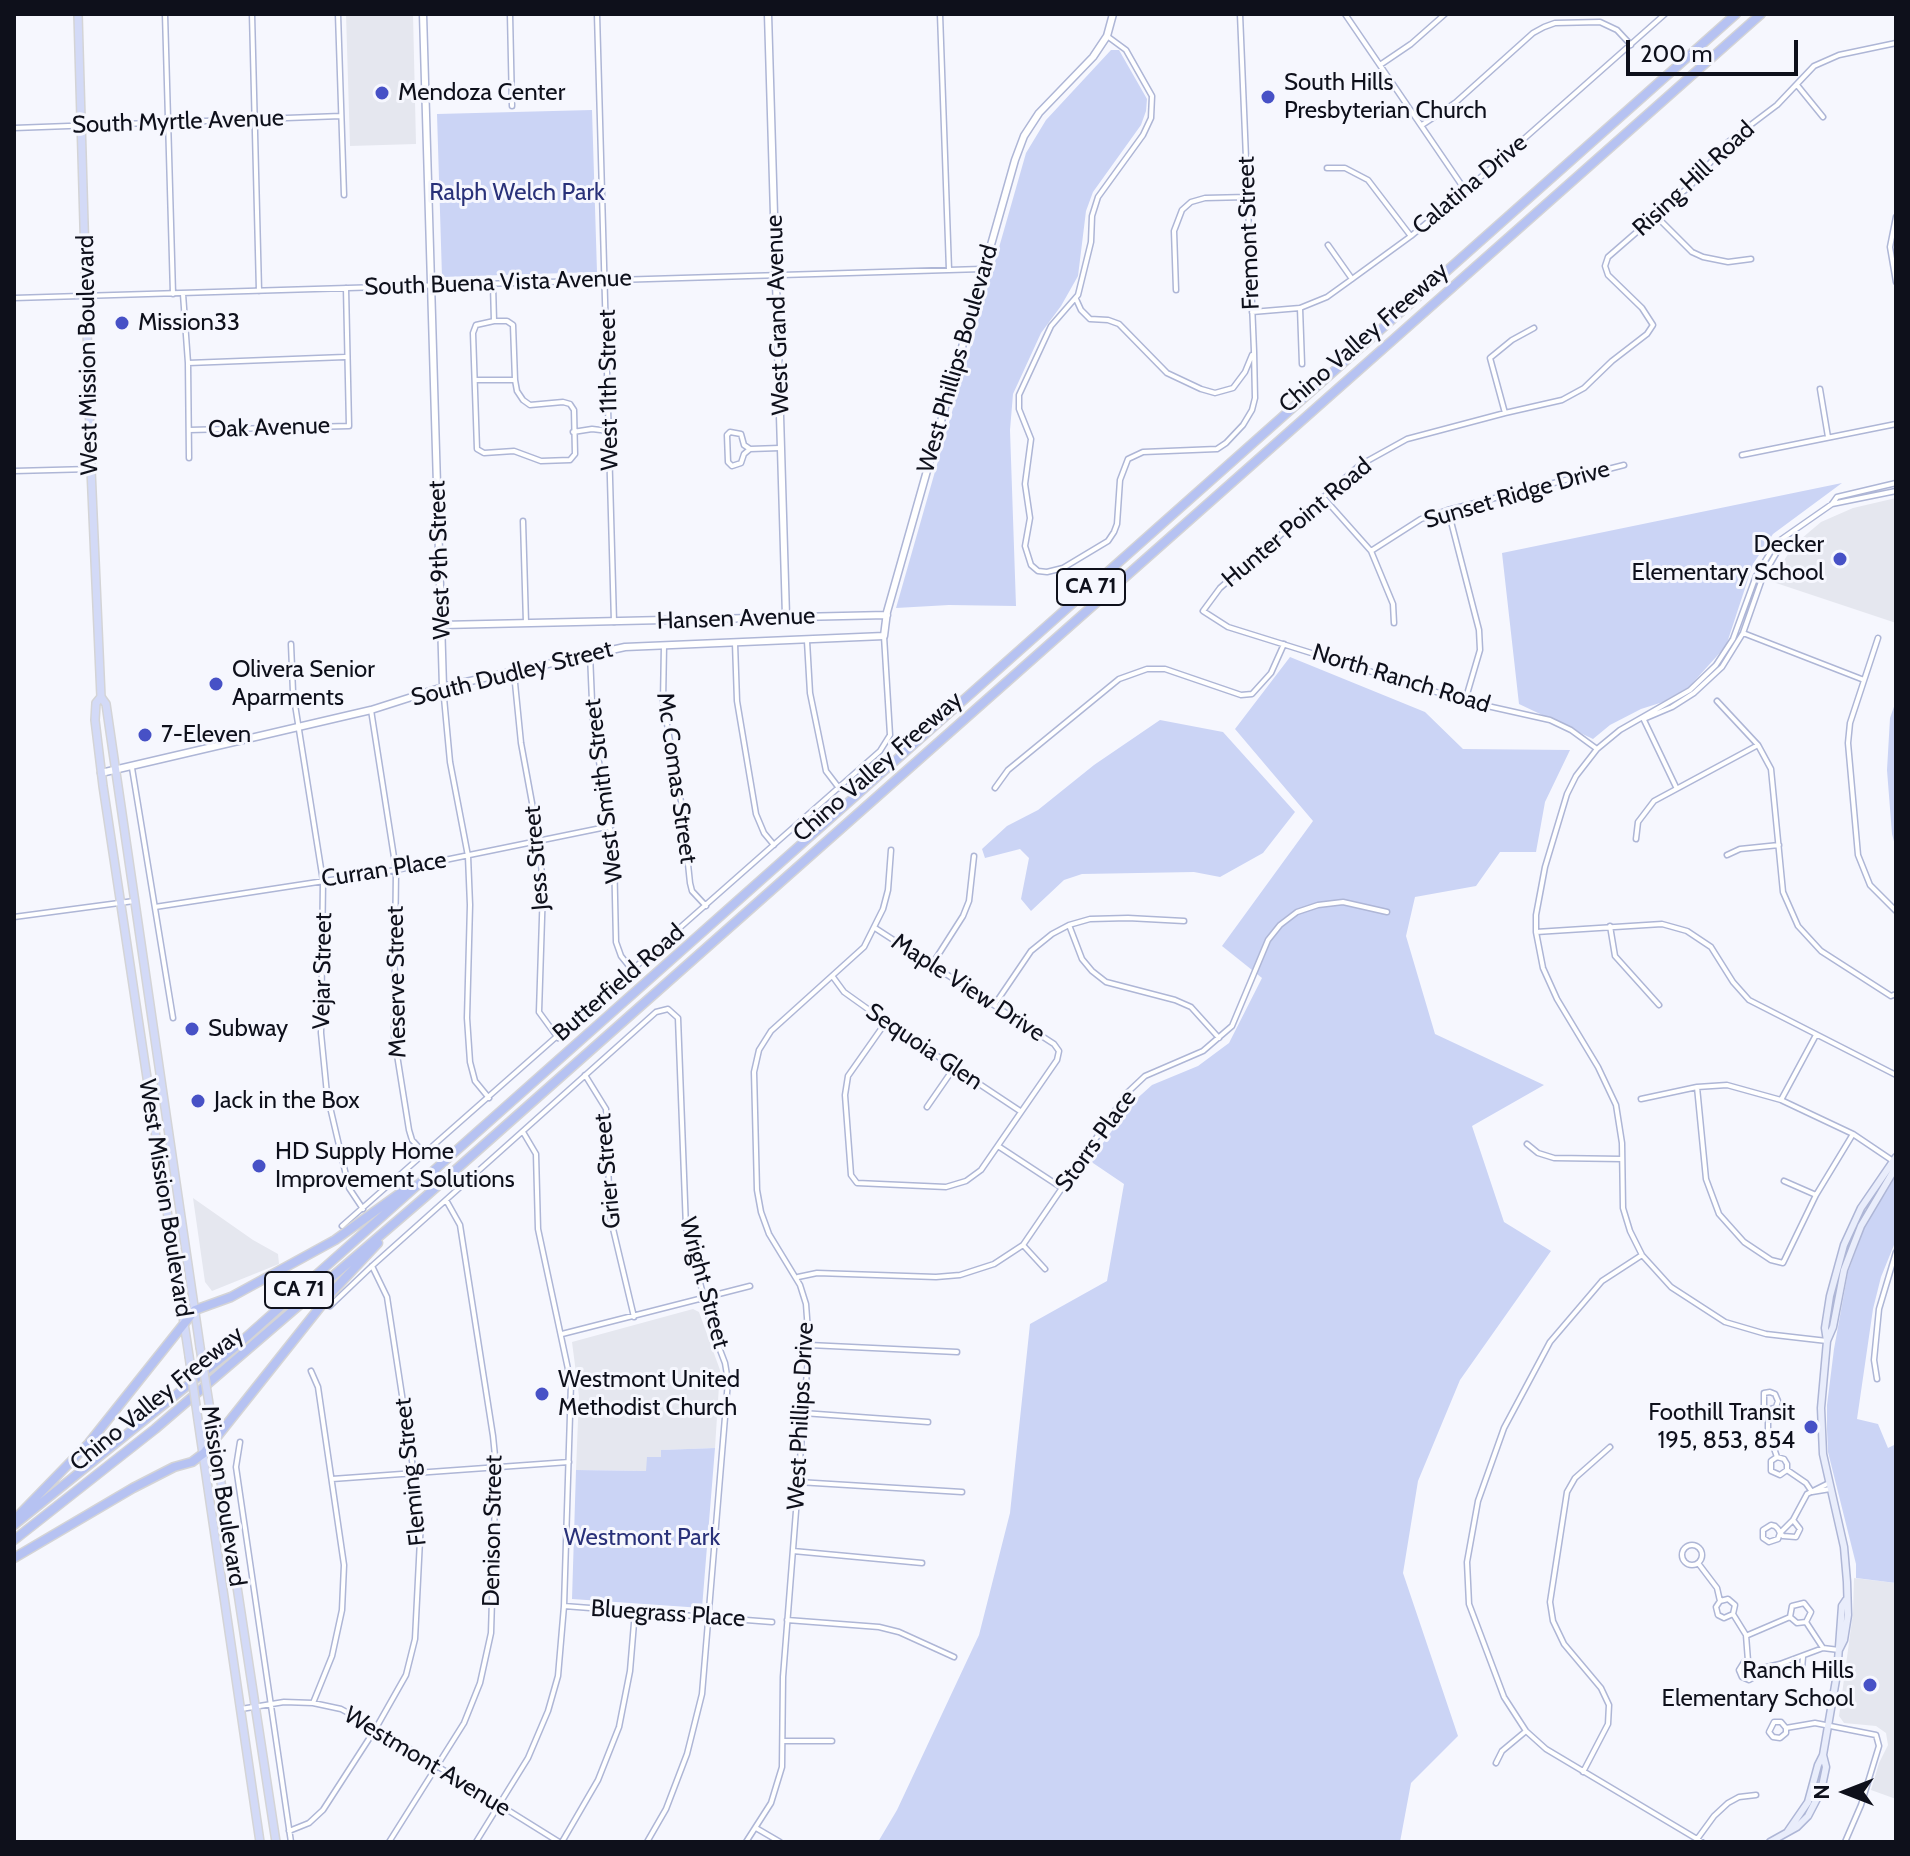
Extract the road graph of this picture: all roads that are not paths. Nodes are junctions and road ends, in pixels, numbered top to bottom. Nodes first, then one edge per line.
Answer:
1 (78, 14) edge
2 (165, 14) edge
3 (252, 14) edge
4 (338, 14) edge
5 (423, 14) edge
6 (510, 14) edge
7 (597, 14) edge
8 (768, 14) edge
9 (940, 14) edge
10 (1113, 14) edge
11 (1240, 14) edge
12 (1345, 14) edge
13 (1445, 14) edge
14 (1665, 14) edge
15 (1736, 14) edge
16 (1761, 14) edge
17 (1107, 36) junction
18 (1896, 43) edge
19 (1631, 45) junction
20 (1380, 65) junction
21 (1797, 85) junction
22 (512, 106) dead end
23 (341, 116) junction
24 (1823, 117) dead end
25 (254, 119) junction
26 (167, 122) junction
27 (82, 125) junction
28 (1422, 125) junction
29 (14, 128) edge
30 (1327, 168) dead end
31 (1465, 191) junction
32 (344, 195) dead end
33 (1248, 197) junction
34 (1656, 216) junction
35 (1896, 217) edge
36 (1411, 236) junction
37 (1328, 245) dead end
38 (1751, 259) dead end
39 (982, 269) junction
40 (949, 270) junction
41 (776, 276) junction
42 (1352, 279) junction
43 (606, 280) junction
44 (1896, 282) edge
45 (430, 285) junction
46 (493, 285) junction
47 (346, 288) junction
48 (1176, 290) dead end
49 (259, 291) junction
50 (173, 294) junction
51 (183, 294) junction
52 (87, 296) junction
53 (14, 298) edge
54 (1076, 299) junction
55 (1300, 308) junction
56 (1252, 312) junction
57 (494, 321) junction
58 (1653, 325) joint
59 (1534, 328) dead end
60 (1254, 351) junction
61 (346, 357) junction
62 (188, 363) junction
63 (1302, 364) dead end
64 (475, 380) junction
65 (515, 380) junction
66 (1820, 389) dead end
67 (1505, 413) junction
68 (1896, 424) edge
69 (189, 430) junction
70 (610, 431) junction
71 (573, 432) junction
72 (1828, 437) junction
73 (782, 448) junction
74 (750, 449) junction
75 (1742, 455) dead end
76 (189, 458) dead end
77 (1624, 465) dead end
78 (91, 469) junction
79 (14, 471) edge
80 (1896, 483) edge
81 (1896, 491) edge
82 (1323, 497) junction
83 (1832, 504) junction
84 (1448, 510) junction
85 (523, 521) dead end
86 (1784, 538) junction
87 (1371, 551) junction
88 (1203, 611) joint
89 (887, 615) junction
90 (786, 616) junction
91 (614, 622) junction
92 (1394, 623) dead end
93 (526, 624) junction
94 (442, 625) junction
95 (1736, 630) junction
96 (1743, 633) junction
97 (884, 636) junction
98 (1878, 638) dead end
99 (807, 641) junction
100 (735, 643) junction
101 (291, 644) dead end
102 (1284, 644) junction
103 (664, 645) junction
104 (590, 654) junction
105 (514, 673) junction
106 (1864, 680) junction
107 (443, 687) junction
108 (101, 697) junction
109 (1465, 701) junction
110 (1717, 701) dead end
111 (371, 710) junction
112 (1643, 718) junction
113 (299, 727) junction
114 (890, 735) joint
115 (1758, 745) junction
116 (1597, 749) junction
117 (132, 768) junction
118 (115, 771) junction
119 (101, 773) junction
120 (1676, 787) junction
121 (839, 788) junction
122 (995, 788) dead end
123 (611, 826) junction
124 (1636, 839) dead end
125 (539, 841) junction
126 (1779, 845) junction
127 (774, 846) junction
128 (891, 850) dead end
129 (1727, 855) dead end
130 (468, 856) junction
131 (974, 856) dead end
132 (396, 870) junction
133 (323, 881) junction
134 (120, 901) junction
135 (134, 901) junction
136 (707, 906) junction
137 (155, 907) junction
138 (1896, 911) edge
139 (1387, 912) dead end
140 (14, 917) edge
141 (1184, 921) dead end
142 (1069, 925) junction
143 (1610, 926) junction
144 (875, 928) junction
145 (1536, 932) junction
146 (933, 963) junction
147 (633, 971) junction
148 (833, 977) junction
149 (1896, 994) edge
150 (995, 1004) junction
151 (1659, 1005) dead end
152 (663, 1010) joint
153 (173, 1018) dead end
154 (886, 1022) junction
155 (1816, 1035) junction
156 (558, 1038) junction
157 (1219, 1038) junction
158 (954, 1068) junction
159 (585, 1075) junction
160 (1896, 1075) edge
161 (1697, 1087) junction
162 (489, 1098) junction
163 (1641, 1099) dead end
164 (1781, 1100) junction
165 (927, 1107) dead end
166 (1020, 1111) junction
167 (523, 1132) junction
168 (1853, 1134) junction
169 (1527, 1144) dead end
170 (998, 1146) junction
171 (425, 1154) junction
172 (1622, 1159) junction
173 (446, 1160) junction
174 (1895, 1162) edge
175 (1784, 1181) dead end
176 (1062, 1188) junction
177 (1816, 1195) junction
178 (425, 1197) junction
179 (446, 1200) junction
180 (363, 1209) junction
181 (342, 1226) dead end
182 (1023, 1245) junction
183 (1896, 1252) edge
184 (1642, 1255) junction
185 (372, 1266) junction
186 (1045, 1269) dead end
187 (798, 1277) junction
188 (750, 1286) dead end
189 (703, 1300) junction
190 (330, 1306) dead end
191 (195, 1310) junction
192 (634, 1317) junction
193 (184, 1325) junction
194 (562, 1334) junction
195 (1827, 1341) junction
196 (809, 1345) junction
197 (957, 1352) dead end
198 (311, 1371) dead end
199 (1877, 1379) dead end
200 (1768, 1410) junction
201 (803, 1413) junction
202 (928, 1422) dead end
203 (215, 1442) junction
204 (240, 1442) dead end
205 (1610, 1447) dead end
206 (204, 1453) junction
207 (1777, 1457) junction
208 (570, 1462) junction
209 (496, 1466) junction
210 (1787, 1470) junction
211 (415, 1474) junction
212 (332, 1479) junction
213 (798, 1482) junction
214 (1829, 1486) junction
215 (962, 1492) dead end
216 (1812, 1492) junction
217 (1793, 1520) junction
218 (14, 1522) edge
219 (1780, 1533) junction
220 (14, 1540) edge
221 (793, 1551) junction
222 (14, 1558) edge
223 (922, 1563) dead end
224 (1698, 1563) junction
225 (1720, 1601) junction
226 (564, 1606) junction
227 (635, 1611) junction
228 (1733, 1614) junction
229 (1790, 1617) junction
230 (709, 1618) junction
231 (787, 1620) junction
232 (772, 1622) dead end
233 (1806, 1622) junction
234 (1746, 1635) junction
235 (1823, 1648) junction
236 (1839, 1650) junction
237 (954, 1657) dead end
238 (1803, 1657) junction
239 (1748, 1661) junction
240 (1780, 1664) junction
241 (1758, 1669) junction
242 (313, 1703) junction
243 (271, 1704) junction
244 (256, 1707) junction
245 (241, 1709) junction
246 (1828, 1725) junction
247 (376, 1728) junction
248 (1786, 1728) junction
249 (1526, 1731) junction
250 (783, 1741) junction
251 (832, 1741) dead end
252 (1496, 1763) dead end
253 (437, 1766) junction
254 (1583, 1772) junction
255 (1756, 1795) dead end
256 (499, 1805) junction
257 (756, 1828) junction
258 (289, 1831) junction
259 (1698, 1841) edge
260 (260, 1842) edge
261 (276, 1842) edge
262 (291, 1842) edge
263 (389, 1842) edge
264 (476, 1842) edge
265 (560, 1842) edge
266 (647, 1842) edge
267 (746, 1842) edge
268 (780, 1842) edge
269 (1770, 1842) edge
270 (1845, 1842) edge

1 - 27 main road, West Mission Boulevard
2 - 26 street
3 - 25 street
4 - 23 street
5 - 45 street, West 9th Street
6 - 22 street
7 - 43 street, West 11th Street
8 - 41 street, West Grand Avenue
9 - 40 street
10 - 17 street, West Phillips Boulevard
11 - 33 street, Fremont Street
12 - 20 street
13 - 20 street
14 - 19 street, Calatina Drive
15 - 173 highway, Chino Valley Freeway / CA 71
16 - 178 highway, Chino Valley Freeway / CA 71
17 - 39 street, West Phillips Boulevard
17 - 54 street
18 - 21 street, Rising Hill Road
19 - 28 street
19 - 31 street, Calatina Drive
20 - 28 street
21 - 24 street
21 - 34 street, Rising Hill Road
23 - 25 street, South Myrtle Avenue
23 - 32 street
25 - 26 street, South Myrtle Avenue
25 - 49 street
26 - 27 street, South Myrtle Avenue
26 - 50 street
27 - 29 street, South Myrtle Avenue
27 - 52 main road, West Mission Boulevard
28 - 31 street
30 - 36 street
31 - 36 street, Calatina Drive
33 - 48 street
33 - 56 street, Fremont Street
34 - 38 street
34 - 58 street, Rising Hill Road
35 - 44 street
36 - 42 street, Calatina Drive
37 - 42 street
39 - 40 street, South Buena Vista Avenue
39 - 89 street, West Phillips Boulevard
40 - 41 street, South Buena Vista Avenue
41 - 43 street, South Buena Vista Avenue
41 - 73 street, West Grand Avenue
42 - 55 street, Calatina Drive
43 - 46 street, South Buena Vista Avenue
43 - 70 street, West 11th Street
45 - 46 street, South Buena Vista Avenue
45 - 47 street, South Buena Vista Avenue
45 - 94 street, West 9th Street
46 - 57 street
47 - 49 street, South Buena Vista Avenue
47 - 61 street
49 - 51 street, South Buena Vista Avenue
50 - 51 street, South Buena Vista Avenue
50 - 52 street, South Buena Vista Avenue
51 - 62 street
52 - 53 street, South Buena Vista Avenue
52 - 78 main road, West Mission Boulevard
54 - 60 street
54 - 60 street, Fremont Street
55 - 56 street, Calatina Drive
55 - 63 street
56 - 60 street, Fremont Street
57 - 64 street
57 - 65 street
58 - 67 street, Hunter Point Road
59 - 67 street
61 - 62 street
61 - 69 street, Oak Avenue
62 - 69 street
64 - 65 street
64 - 71 street
65 - 71 street
66 - 72 street
67 - 82 street, Hunter Point Road
68 - 72 street
69 - 76 street
70 - 71 street
70 - 91 street, West 11th Street
72 - 75 street
73 - 74 street
73 - 90 street, West Grand Avenue
74 - 74 street
77 - 84 street, Sunset Ridge Drive
78 - 79 street
78 - 108 main road, West Mission Boulevard
80 - 83 street
81 - 83 street
82 - 87 street
82 - 88 street, Hunter Point Road
83 - 86 street
84 - 87 street, Sunset Ridge Drive
84 - 109 street
85 - 93 street
86 - 95 street
86 - 96 street
87 - 92 street
88 - 102 street, North Ranch Road
89 - 90 street, Hansen Avenue
89 - 97 street, West Phillips Boulevard
90 - 91 street, Hansen Avenue
91 - 93 street, Hansen Avenue
93 - 94 street, Hansen Avenue
94 - 107 street, West 9th Street
95 - 96 street
95 - 112 street
96 - 106 street
96 - 112 street
97 - 99 street, South Dudley Street
97 - 114 street, West Phillips Boulevard
98 - 106 street
99 - 100 street, South Dudley Street
99 - 121 street
100 - 103 street, South Dudley Street
100 - 127 street
101 - 113 street, Vejar Street
102 - 109 street, North Ranch Road
102 - 122 street
103 - 104 street, South Dudley Street
103 - 136 street, Mc Comas Street
104 - 105 street, South Dudley Street
104 - 123 street, West Smith Street
105 - 107 street, South Dudley Street
105 - 125 street, Jess Street
106 - 138 street
107 - 111 street, South Dudley Street
107 - 130 street, West 9th Street
108 - 118 main road, West Mission Boulevard
108 - 119 main road, West Mission Boulevard
109 - 116 street, North Ranch Road
110 - 115 street
111 - 113 street, South Dudley Street
111 - 132 street, Meserve Street
112 - 116 street
112 - 120 street
113 - 117 street, South Dudley Street
113 - 133 street, Vejar Street
114 - 121 street, Butterfield Road
115 - 120 street
115 - 126 street
116 - 145 street
117 - 118 street, South Dudley Street
117 - 137 street
118 - 119 street, South Dudley Street
118 - 135 main road, Mission Boulevard
119 - 134 main road, West Mission Boulevard
120 - 124 street
121 - 127 street, Butterfield Road
123 - 125 street, Curran Place
123 - 147 street, West Smith Street
125 - 130 street, Curran Place
125 - 156 street, Jess Street
126 - 129 street
126 - 149 street
127 - 136 street, Butterfield Road
128 - 144 street, West Phillips Drive
130 - 132 street, Curran Place
130 - 162 street, West 9th Street
131 - 146 street
132 - 133 street, Curran Place
132 - 171 street, Meserve Street
133 - 137 street, Curran Place
133 - 180 street, Vejar Street
134 - 135 street
134 - 140 street
134 - 193 main road, West Mission Boulevard
135 - 191 main road, Mission Boulevard
136 - 147 street, Butterfield Road
137 - 153 street
139 - 157 street, Storrs Place
141 - 142 street
142 - 150 street
142 - 157 street
143 - 145 street
143 - 151 street
143 - 155 street
144 - 146 street, Maple View Drive
144 - 148 street, West Phillips Drive
145 - 172 street
146 - 150 street, Maple View Drive
147 - 156 street, Butterfield Road
148 - 154 street, Sequoia Glen
148 - 187 street, West Phillips Drive
150 - 166 street, Maple View Drive
152 - 159 street, Butterfield Road
152 - 189 street, Wright Street
154 - 158 street, Sequoia Glen
154 - 170 street
155 - 160 street
155 - 164 street
156 - 162 street, Butterfield Road
157 - 176 street, Storrs Place
158 - 165 street
158 - 166 street, Sequoia Glen
159 - 167 street, Butterfield Road
159 - 192 street, Grier Street
161 - 163 street
161 - 164 street
161 - 177 street
162 - 171 street, Butterfield Road
164 - 168 street
166 - 170 street
167 - 179 street, Butterfield Road
167 - 194 street
168 - 174 street
168 - 177 street
169 - 172 street
170 - 176 street
171 - 180 street, Butterfield Road
172 - 184 street
173 - 191 highway
173 - 218 highway, Chino Valley Freeway / CA 71
174 - 195 main road
175 - 177 street
176 - 182 street, Storrs Place
178 - 203 highway
178 - 220 highway, Chino Valley Freeway / CA 71
179 - 185 street, Butterfield Road
179 - 209 street, Denison Street
180 - 181 street, Butterfield Road
182 - 186 street
182 - 187 street, Storrs Place
183 - 199 street
184 - 195 street
184 - 249 street
185 - 190 street, Butterfield Road
185 - 211 street, Fleming Street
187 - 196 street, West Phillips Drive
188 - 189 street
189 - 192 street
189 - 230 street, Wright Street
191 - 193 highway
191 - 203 main road, Mission Boulevard, bridge
192 - 194 street
193 - 206 main road, West Mission Boulevard, bridge
193 - 218 highway
194 - 208 street
195 - 214 main road
196 - 197 street
196 - 201 street, West Phillips Drive
198 - 212 street
200 - 200 street
200 - 207 street
201 - 202 street
201 - 213 street, West Phillips Drive
203 - 206 highway
203 - 244 main road, Mission Boulevard
204 - 243 street
205 - 254 street
206 - 222 highway
206 - 245 main road, West Mission Boulevard
207 - 210 street
207 - 210 street
208 - 209 street
208 - 226 street
209 - 211 street
209 - 253 street, Denison Street
210 - 216 street
211 - 212 street
211 - 247 street, Fleming Street
212 - 242 street
213 - 215 street
213 - 221 street, West Phillips Drive
214 - 216 street
214 - 236 main road
216 - 217 street
217 - 219 street
217 - 219 street
219 - 219 street
221 - 223 street
221 - 231 street, West Phillips Drive
224 - 224 street
224 - 225 street
225 - 228 street
225 - 228 street
226 - 227 street, Bluegrass Place
226 - 256 street
227 - 230 street, Bluegrass Place
227 - 265 street
228 - 234 street
229 - 233 street
229 - 233 street
229 - 234 street
230 - 232 street, Bluegrass Place
230 - 266 street, Wright Street
231 - 237 street
231 - 250 street, West Phillips Drive
233 - 235 street
234 - 239 street
235 - 236 street
235 - 238 street
236 - 246 main road
238 - 240 street
238 - 240 street
239 - 241 street
239 - 241 street
240 - 241 street
242 - 243 street, Westmont Avenue
242 - 247 street, Westmont Avenue
243 - 244 street, Westmont Avenue
243 - 258 street
244 - 245 street, Westmont Avenue
244 - 261 main road, Mission Boulevard
245 - 260 main road, West Mission Boulevard
246 - 248 street
246 - 269 main road
246 - 270 street
247 - 253 street, Westmont Avenue
247 - 258 street, Fleming Street
248 - 248 street
249 - 252 street
249 - 254 street
250 - 251 street
250 - 257 street, West Phillips Drive
253 - 256 street, Westmont Avenue
253 - 263 street, Denison Street
254 - 259 street
255 - 259 street
256 - 264 street
256 - 265 street, Westmont Avenue
257 - 267 street, West Phillips Drive
257 - 268 street
258 - 262 street

